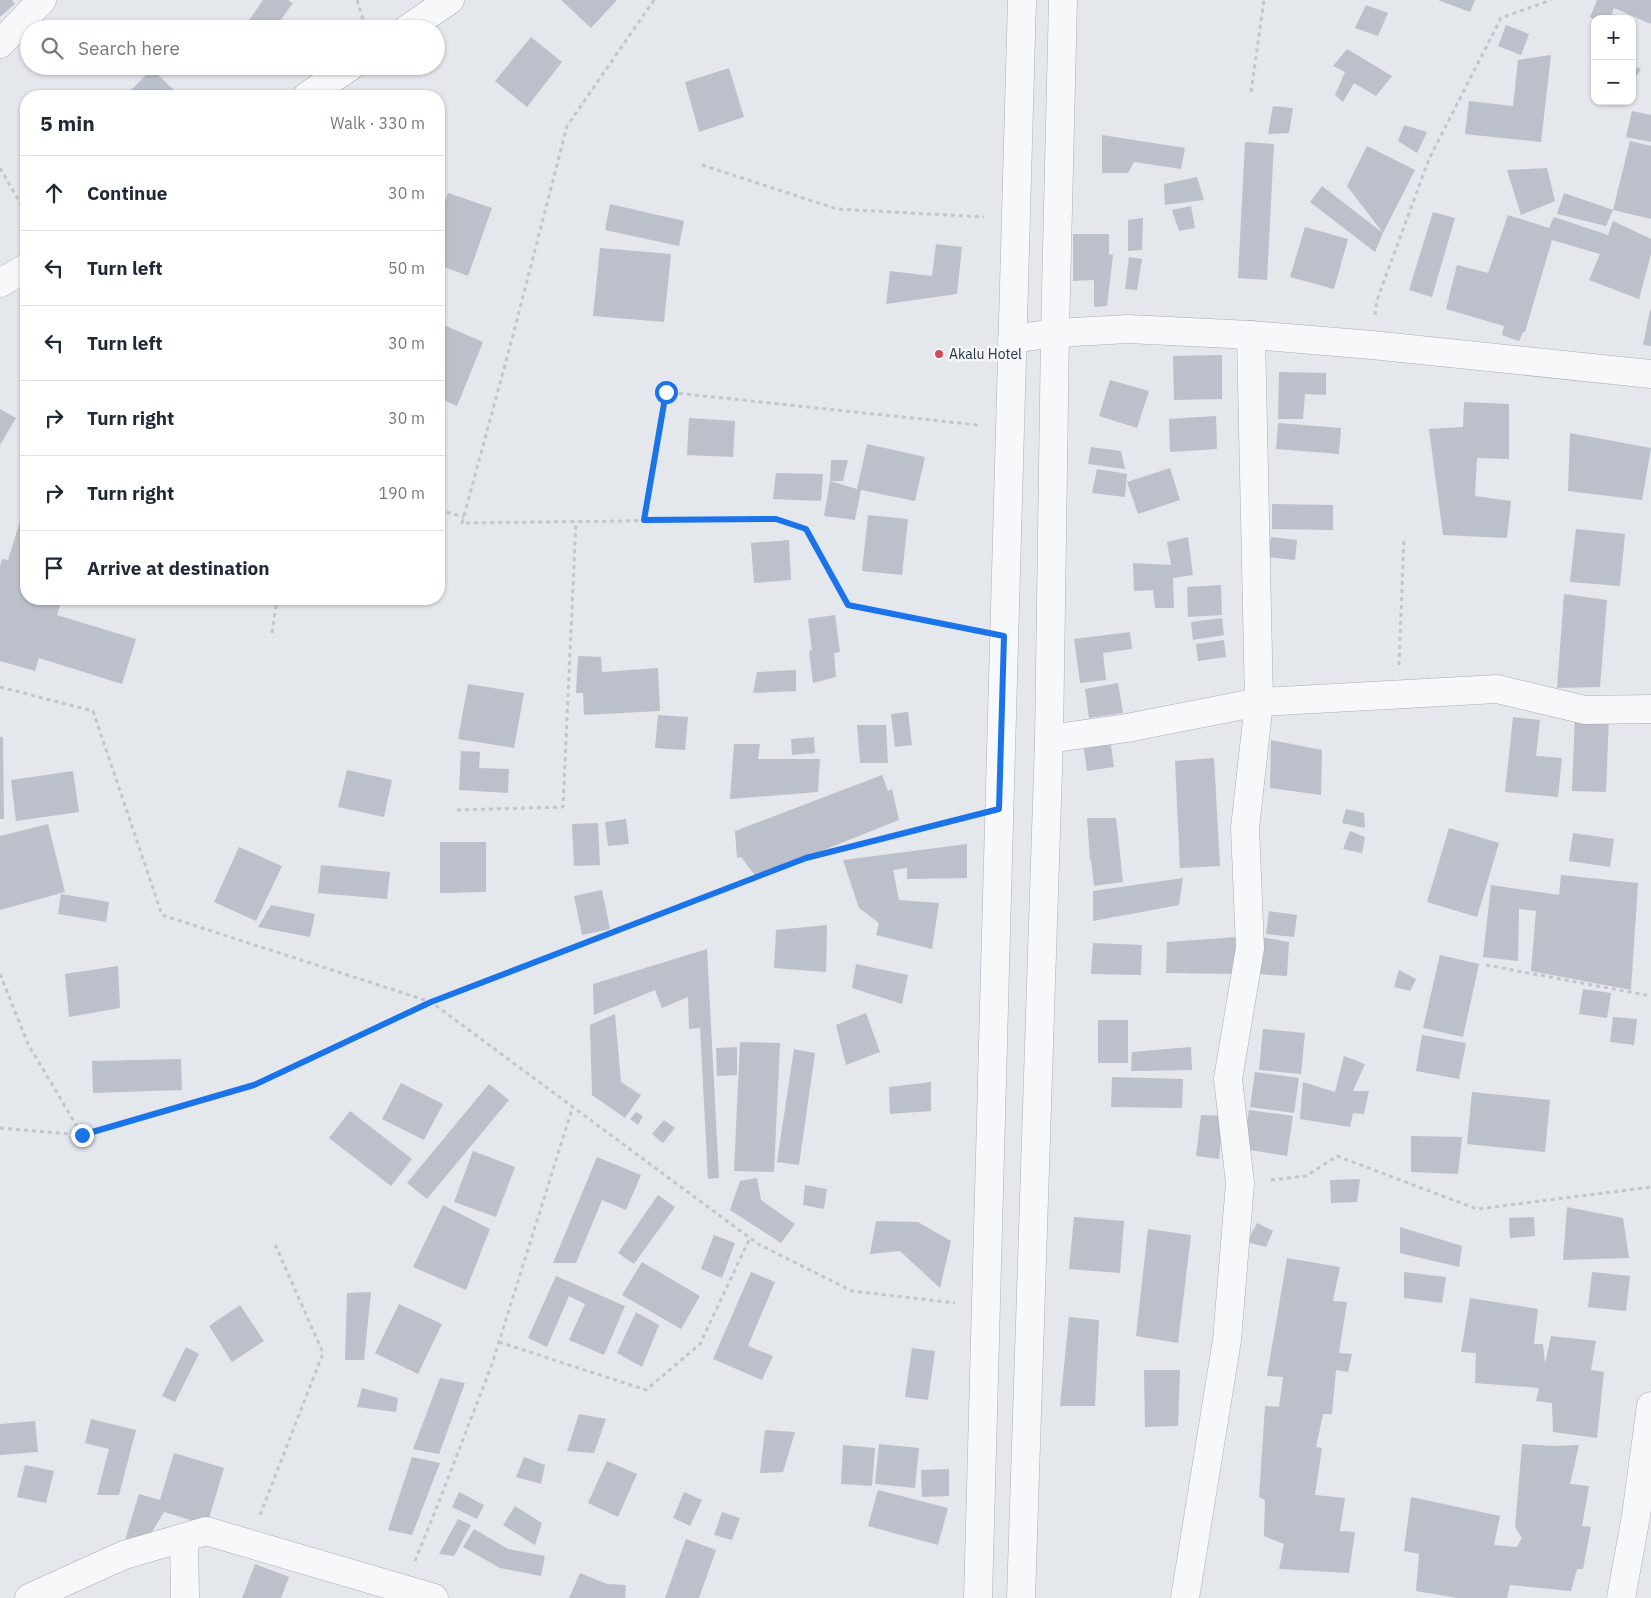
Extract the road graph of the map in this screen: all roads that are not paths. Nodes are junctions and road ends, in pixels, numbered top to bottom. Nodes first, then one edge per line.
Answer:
1 (42, 0) edge
2 (450, 0) edge
3 (1022, 0) edge
4 (1063, 0) edge
5 (23, 20) edge
6 (420, 20) edge
7 (20, 23) edge
8 (0, 44) edge
9 (338, 75) edge
10 (316, 90) edge
11 (20, 271) edge
12 (0, 283) edge
13 (1055, 333) junction
14 (1252, 335) junction
15 (1012, 339) junction
16 (1651, 374) edge
17 (1259, 702) junction
18 (1651, 709) edge
19 (1049, 739) junction
20 (1651, 1406) edge
21 (184, 1538) junction
22 (29, 1598) edge
23 (186, 1598) edge
24 (434, 1598) edge
25 (978, 1598) edge
26 (1022, 1598) edge
27 (1185, 1598) edge
28 (1621, 1598) edge

1 - 5 street
2 - 6 street
3 - 15 street
4 - 13 street
7 - 8 street
9 - 10 street
11 - 12 street
13 - 14 street
13 - 15 street
13 - 19 street
14 - 16 street
14 - 17 street
15 - 25 street
17 - 18 street
17 - 19 street
17 - 27 street
19 - 26 street
20 - 28 street
21 - 22 street
21 - 23 street
21 - 24 street

